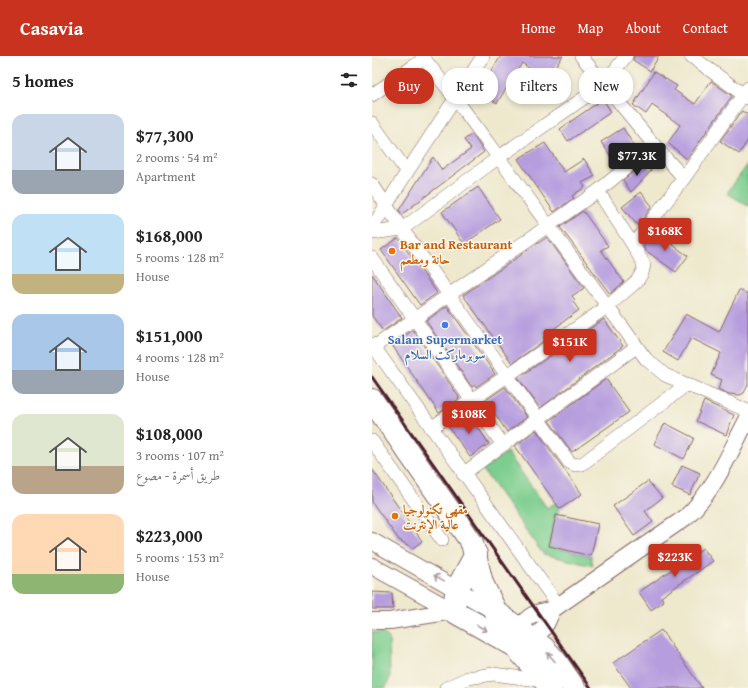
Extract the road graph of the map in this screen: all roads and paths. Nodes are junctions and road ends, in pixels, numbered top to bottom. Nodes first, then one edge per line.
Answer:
1 (483, 56) edge
2 (581, 56) edge
3 (626, 56) edge
4 (691, 56) edge
5 (423, 58) edge
6 (705, 60) edge
7 (475, 68) edge
8 (591, 68) edge
9 (617, 68) edge
10 (442, 82) edge
11 (746, 94) edge
12 (372, 95) edge
13 (579, 101) edge
14 (451, 104) edge
15 (459, 104) edge
16 (620, 104) edge
17 (372, 123) edge
18 (654, 145) junction
19 (499, 157) junction
20 (407, 172) junction
21 (684, 178) junction
22 (372, 184) edge
23 (598, 191) junction
24 (386, 206) junction
25 (549, 225) junction
26 (372, 228) edge
27 (402, 228) junction
28 (372, 232) edge
29 (633, 245) junction
30 (372, 258) edge
31 (449, 293) junction
32 (607, 307) junction
33 (414, 318) junction
34 (373, 345) edge
35 (636, 347) junction
36 (507, 376) junction
37 (686, 386) junction
38 (372, 400) edge
39 (471, 400) junction
40 (748, 412) edge
41 (748, 418) edge
42 (537, 419) junction
43 (431, 428) junction
44 (372, 441) edge
45 (503, 445) junction
46 (463, 474) junction
47 (442, 540) dead end
48 (372, 541) edge
49 (476, 554) junction
50 (372, 566) edge
51 (457, 589) junction
52 (555, 608) junction
53 (453, 611) junction
54 (496, 612) junction
55 (372, 621) edge
56 (522, 637) junction
57 (548, 684) edge
58 (446, 688) edge
59 (574, 688) edge

1 - 7 street
2 - 8 street
3 - 9 street
4 - 6 street
5 - 10 street
5 - 12 street
6 - 11 street
11 - 21 street
13 - 19 street
14 - 20 street
15 - 19 street
16 - 18 street
17 - 20 street
18 - 21 street
18 - 23 street
19 - 25 street
19 - 27 street
20 - 24 street
21 - 29 street
22 - 24 street
23 - 25 street
23 - 29 street
24 - 26 street
24 - 27 street
25 - 31 street
25 - 32 street
27 - 28 street
27 - 31 street
29 - 32 street
30 - 33 street
31 - 33 street
31 - 36 street
32 - 35 street
32 - 36 street
33 - 34 street
33 - 39 street
34 - 43 street
35 - 37 street
35 - 42 street
36 - 39 street
36 - 42 street
37 - 40 street
37 - 42 street
38 - 49 highway
39 - 43 street
39 - 45 street
41 - 52 street
42 - 45 street
43 - 46 street
44 - 47 street
45 - 46 street
46 - 52 street
51 -> 48 street
49 - 51 highway
49 - 54 highway
50 - 53 street
51 - 53 highway
51 - 54 street
52 - 56 street
53 - 55 street
53 -> 56 highway
54 - 56 highway
56 - 57 highway
59 -> 56 highway
57 - 58 street

